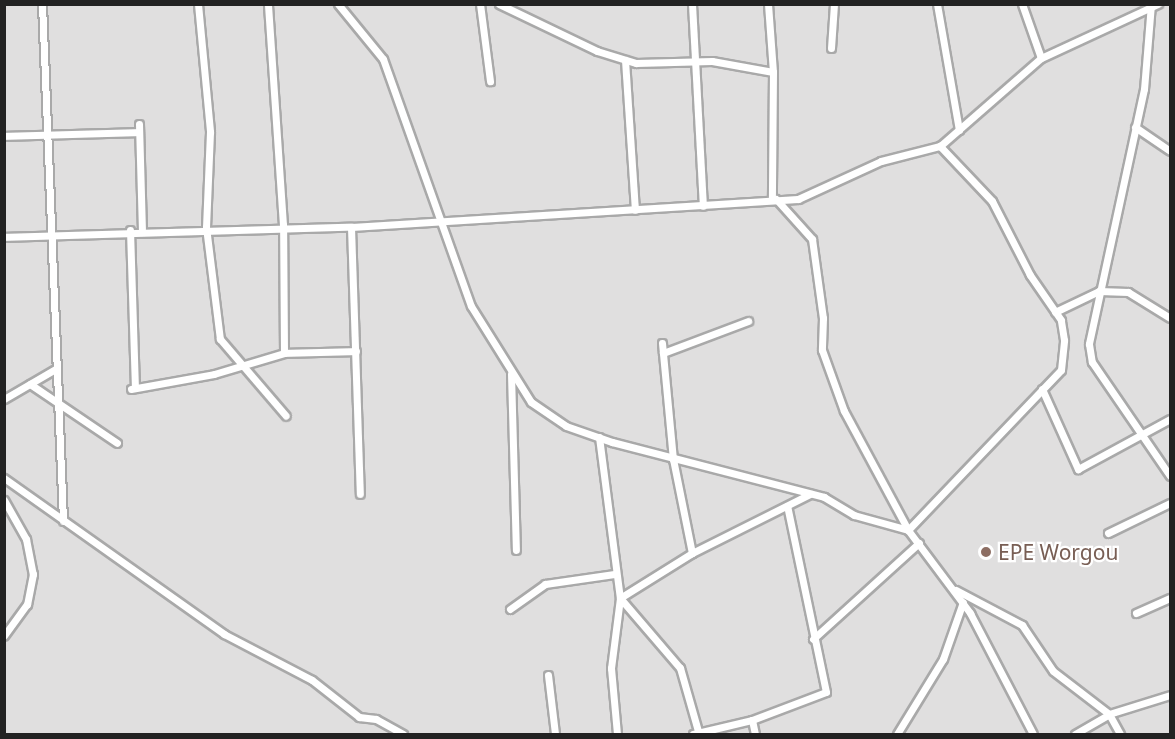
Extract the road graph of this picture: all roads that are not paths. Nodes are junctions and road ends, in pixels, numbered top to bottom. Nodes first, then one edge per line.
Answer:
1 (42, 4) edge
2 (198, 4) edge
3 (268, 4) edge
4 (339, 4) edge
5 (480, 4) edge
6 (499, 4) edge
7 (692, 4) edge
8 (768, 4) edge
9 (834, 4) edge
10 (937, 4) edge
11 (1022, 4) edge
12 (1158, 4) edge
13 (1151, 8) edge
14 (831, 48) dead end
15 (1041, 58) junction
16 (625, 60) junction
17 (694, 61) junction
18 (773, 72) junction
19 (490, 81) dead end
20 (1135, 127) junction
21 (959, 130) junction
22 (4, 136) edge
23 (50, 136) junction
24 (940, 146) junction
25 (1170, 151) edge
26 (774, 199) junction
27 (703, 206) junction
28 (635, 210) junction
29 (440, 220) junction
30 (283, 225) junction
31 (206, 227) junction
32 (351, 227) junction
33 (142, 229) junction
34 (130, 230) junction
35 (48, 234) junction
36 (4, 237) edge
37 (1099, 291) junction
38 (1055, 312) junction
39 (1169, 314) edge
40 (748, 321) dead end
41 (662, 343) dead end
42 (356, 351) junction
43 (663, 352) junction
44 (284, 353) junction
45 (244, 363) junction
46 (57, 368) junction
47 (511, 374) junction
48 (30, 384) junction
49 (1041, 389) junction
50 (4, 399) edge
51 (61, 405) junction
52 (286, 416) dead end
53 (1170, 419) edge
54 (1138, 435) junction
55 (599, 437) junction
56 (117, 443) dead end
57 (673, 459) junction
58 (1170, 476) edge
59 (4, 478) edge
60 (360, 494) dead end
61 (810, 494) junction
62 (4, 500) edge
63 (1170, 503) edge
64 (787, 506) junction
65 (63, 521) junction
66 (908, 530) junction
67 (1108, 533) dead end
68 (919, 543) junction
69 (516, 550) dead end
70 (692, 553) junction
71 (614, 574) junction
72 (955, 590) junction
73 (620, 598) junction
74 (1170, 598) edge
75 (963, 602) junction
76 (510, 609) dead end
77 (1136, 614) dead end
78 (4, 636) edge
79 (813, 639) junction
80 (548, 675) dead end
81 (1170, 695) edge
82 (1109, 714) junction
83 (752, 720) junction
84 (695, 733) edge
85 (403, 735) edge
86 (555, 735) edge
87 (617, 735) edge
88 (755, 735) edge
89 (897, 735) edge
90 (1033, 735) edge
91 (1076, 735) edge
92 (1120, 735) edge

1 - 23 street
2 - 31 street
3 - 30 street
4 - 29 street
5 - 19 street
6 - 16 street
7 - 17 street
8 - 18 street
9 - 14 street
10 - 21 street
11 - 15 street
12 - 13 street
13 - 15 street
13 - 20 street
15 - 21 street
16 - 17 street
16 - 28 street
17 - 18 street
17 - 27 street
18 - 26 street
20 - 25 street
20 - 37 street
21 - 24 street
22 - 23 street
23 - 33 street
23 - 35 street
24 - 26 street
24 - 38 street
26 - 27 street
26 - 66 street
27 - 28 street
28 - 29 street
29 - 32 street
29 - 47 street
30 - 31 street
30 - 32 street
30 - 44 street
31 - 33 street
31 - 45 street
32 - 42 street
33 - 34 street
34 - 35 street
34 - 45 street
35 - 36 street
35 - 46 street
37 - 38 street
37 - 39 street
37 - 54 street
38 - 49 street
40 - 43 street
41 - 43 street
42 - 44 street
42 - 60 street
43 - 57 street
44 - 45 street
45 - 52 street
46 - 48 street
46 - 51 street
47 - 55 street
47 - 69 street
48 - 50 street
48 - 51 street
49 - 54 street
49 - 66 street
51 - 56 street
51 - 65 street
53 - 54 street
54 - 58 street
55 - 57 street
55 - 71 street
57 - 61 street
57 - 70 street
59 - 65 street
61 - 64 street
61 - 66 street
62 - 78 street
63 - 67 street
64 - 70 street
64 - 79 street
65 - 85 street
66 - 68 street
68 - 72 street
68 - 79 street
70 - 73 street
71 - 73 street
71 - 76 street
72 - 75 street
72 - 82 street
73 - 84 street
73 - 87 street
74 - 77 street
75 - 89 street
75 - 90 street
79 - 83 street
80 - 86 street
81 - 82 street
82 - 91 street
82 - 92 street
83 - 84 street
83 - 88 street

